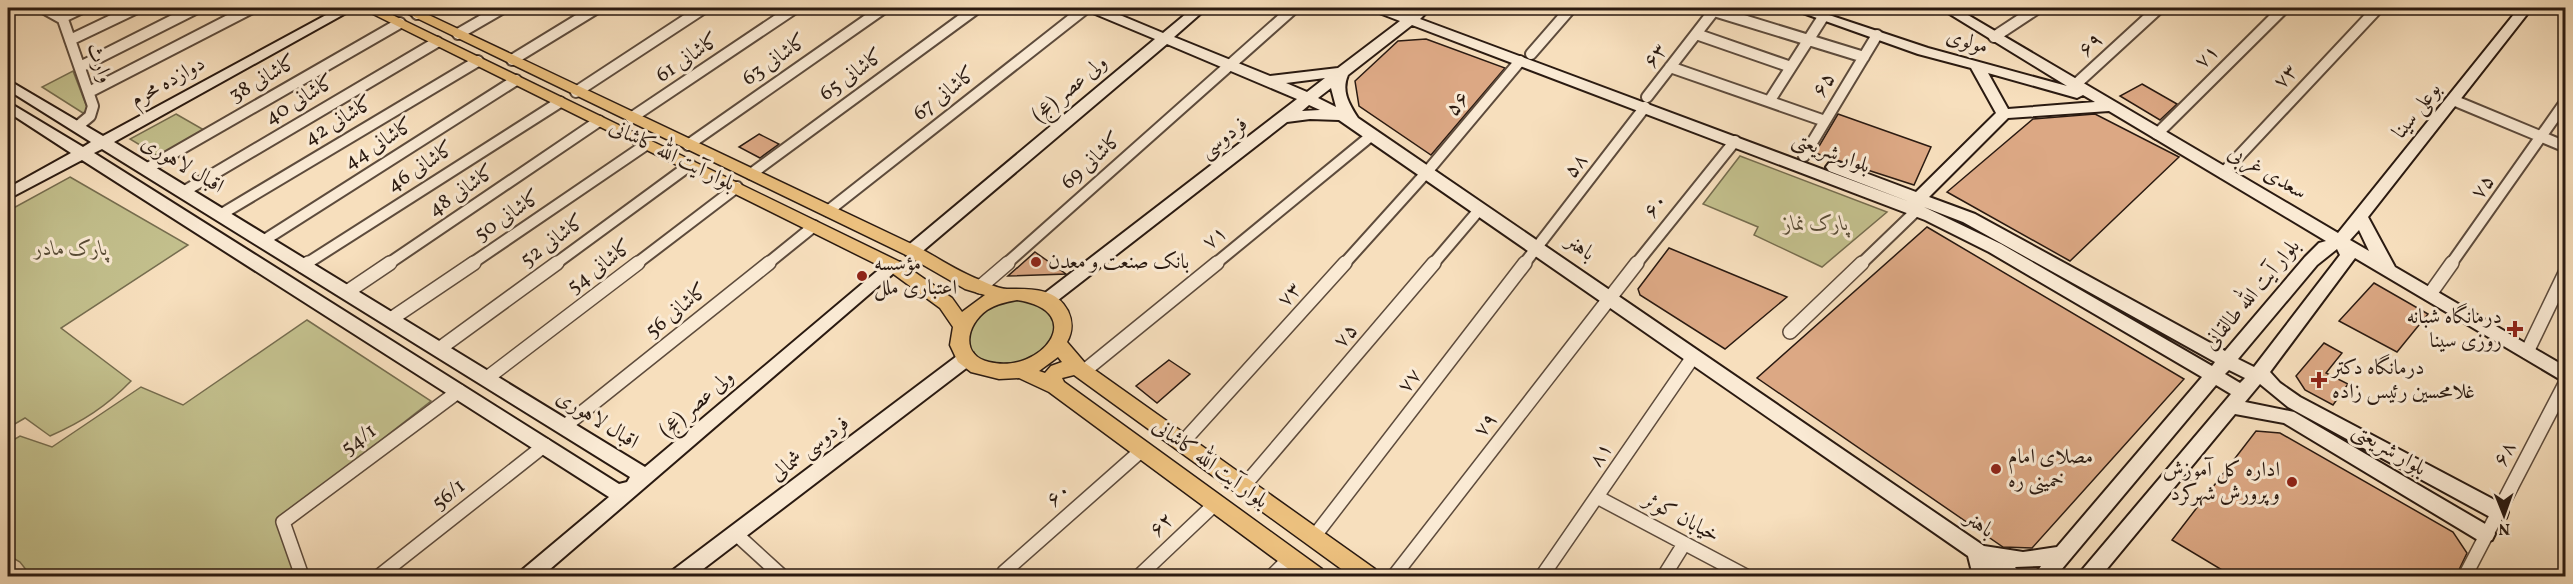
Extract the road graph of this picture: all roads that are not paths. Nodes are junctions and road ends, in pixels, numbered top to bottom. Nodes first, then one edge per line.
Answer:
1 (43, 8) edge
2 (82, 8) edge
3 (137, 8) edge
4 (197, 8) edge
5 (252, 8) edge
6 (348, 8) edge
7 (368, 8) edge
8 (503, 8) edge
9 (597, 8) edge
10 (704, 8) edge
11 (795, 8) edge
12 (884, 8) edge
13 (977, 8) edge
14 (1086, 8) edge
15 (1093, 8) edge
16 (1201, 8) edge
17 (1294, 8) edge
18 (1571, 8) edge
19 (1796, 8) edge
20 (1947, 8) edge
21 (2038, 8) edge
22 (2159, 8) edge
23 (2284, 8) edge
24 (2378, 8) edge
25 (2526, 8) edge
26 (1382, 9) edge
27 (1715, 9) edge
28 (1415, 12) edge
29 (60, 13) edge
30 (412, 13) edge
31 (1823, 17) junction
32 (1441, 31) junction
33 (1392, 32) junction
34 (458, 34) junction
35 (1696, 34) junction
36 (1877, 35) junction
37 (1994, 37) junction
38 (1163, 39) junction
39 (70, 40) junction
40 (1808, 40) junction
41 (437, 42) junction
42 (1525, 57) junction
43 (1864, 57) junction
44 (512, 60) junction
45 (478, 62) junction
46 (1230, 65) junction
47 (80, 67) junction
48 (1670, 67) junction
49 (1791, 67) junction
50 (1977, 67) junction
51 (1341, 72) junction
52 (516, 80) junction
53 (1270, 80) junction
54 (8, 84) edge
55 (2074, 85) junction
56 (89, 92) junction
57 (576, 92) junction
58 (1309, 97) junction
59 (2095, 97) junction
60 (1770, 100) junction
61 (2452, 100) junction
62 (2565, 101) edge
63 (560, 102) junction
64 (1646, 102) junction
65 (8, 106) edge
66 (2109, 106) junction
67 (2004, 114) junction
68 (59, 116) junction
69 (631, 118) junction
70 (1281, 119) junction
71 (599, 121) junction
72 (1825, 121) junction
73 (1352, 122) junction
74 (40, 126) junction
75 (78, 126) junction
76 (2157, 134) junction
77 (1372, 135) junction
78 (2542, 138) junction
79 (1735, 141) junction
80 (102, 142) junction
81 (647, 144) junction
82 (688, 145) junction
83 (2565, 147) edge
84 (82, 153) junction
85 (1803, 156) junction
86 (690, 165) junction
87 (146, 169) junction
88 (1426, 173) junction
89 (2223, 173) junction
90 (750, 174) junction
91 (737, 187) junction
92 (183, 192) junction
93 (8, 194) edge
94 (1918, 204) junction
95 (1479, 210) junction
96 (828, 211) junction
97 (220, 214) junction
98 (2360, 216) junction
99 (2302, 219) junction
100 (814, 226) junction
101 (262, 241) junction
102 (2341, 241) junction
103 (1538, 248) junction
104 (912, 251) junction
105 (2311, 261) junction
106 (298, 262) junction
107 (894, 266) junction
108 (2565, 271) edge
109 (271, 272) junction
110 (2335, 273) junction
111 (2396, 274) junction
112 (976, 285) junction
113 (347, 292) junction
114 (2430, 294) junction
115 (1004, 295) junction
116 (1609, 297) junction
117 (1047, 300) junction
118 (946, 303) junction
119 (391, 319) junction
120 (961, 325) junction
121 (1790, 332) dead end
122 (1059, 345) junction
123 (439, 349) junction
124 (2527, 352) junction
125 (1693, 357) junction
126 (967, 358) junction
127 (2228, 361) junction
128 (1020, 370) junction
129 (1081, 370) junction
130 (2258, 374) junction
131 (2215, 376) junction
132 (2565, 376) edge
133 (486, 378) junction
134 (2565, 382) edge
135 (1056, 387) junction
136 (459, 391) junction
137 (2237, 399) junction
138 (2291, 410) junction
139 (565, 426) junction
140 (1182, 443) junction
141 (545, 445) junction
142 (1142, 450) junction
143 (2451, 486) junction
144 (1243, 487) junction
145 (632, 490) junction
146 (1597, 497) junction
147 (1215, 504) junction
148 (2439, 507) junction
149 (2499, 512) junction
150 (736, 534) junction
151 (2485, 534) junction
152 (1313, 538) junction
153 (1684, 544) junction
154 (1977, 553) junction
155 (2063, 554) junction
156 (1289, 559) junction
157 (1007, 574) edge
158 (302, 576) edge
159 (379, 576) edge
160 (529, 576) edge
161 (680, 576) edge
162 (782, 576) edge
163 (1139, 576) edge
164 (1272, 576) edge
165 (1314, 576) edge
166 (1367, 576) edge
167 (1394, 576) edge
168 (1542, 576) edge
169 (1664, 576) edge
170 (1746, 576) edge
171 (1983, 576) edge
172 (2012, 576) edge
173 (2044, 576) edge
174 (2090, 576) edge
175 (2467, 576) edge

1 - 29 street
2 - 29 street
3 - 39 street
4 - 47 street
5 - 56 street
6 - 80 main road, دوازده محرم
7 - 30 main road, بلوار آیت الله کاشانی
8 - 34 street
9 - 44 street
10 - 57 street
11 - 69 street, کاشانی 61
12 - 82 street, کاشانی 63
13 - 90 street, کاشانی 65
14 - 96 street, کاشانی 67
15 - 38 main road, باهنر
16 - 38 main road, ولی عصر (عج)
17 - 46 street, کاشانی 69
18 - 42 street, ۵۶
19 - 31 main road, مولوی
20 - 37 main road, سعدی غربی
21 - 37 street
22 - 55 street, ۶۹
23 - 76 street, ۷۱
24 - 89 street, ۷۳
25 - 61 main road, بوعلی سینا
26 - 28 main road, بلوار شریعتی
26 - 33 main road
27 - 35 street, ۶۳
27 - 40 street
28 - 32 main road, بلوار شریعتی
28 - 33 main road, فردوسی
28 - 42 main road, بلوار شریعتی
29 - 39 street, وارث
30 - 34 main road, بلوار آیت الله کاشانی
30 - 41 main road, بلوار آیت الله کاشانی
30 - 87 street, کاشانی 38
31 - 36 main road, مولوی
31 - 40 street
32 - 33 main road
32 - 42 main road, بلوار شریعتی
33 - 51 main road, فردوسی
34 - 44 main road, بلوار آیت الله کاشانی
35 - 48 street, ۶۳
35 - 49 street
36 - 43 street, ۶۵
36 - 50 main road, مولوی
37 - 55 main road, سعدی غربی
38 - 46 main road, باهنر
38 - 104 main road, ولی عصر (عج)
39 - 47 street, وارث
40 - 43 street
40 - 49 street
41 - 45 main road, بلوار آیت الله کاشانی
41 - 92 street, کاشانی 40
42 - 64 main road, بلوار شریعتی
42 - 88 street, ۵۶
43 - 72 street, ۶۵
44 - 57 main road, بلوار آیت الله کاشانی
45 - 52 main road, بلوار آیت الله کاشانی
45 - 97 street, کاشانی 42
46 - 53 main road, باهنر
46 - 112 street, کاشانی 69
47 - 56 street, وارث
48 - 60 street
48 - 64 street, ۶۳
49 - 60 street
50 - 59 main road, مولوی
50 - 67 main road
51 - 53 main road
51 - 58 main road, فردوسی
51 - 73 main road
52 - 63 main road, بلوار آیت الله کاشانی
52 - 101 street, کاشانی 44
53 - 58 main road, باهنر
53 - 70 main road
54 - 68 main road, اقبال لاهوری
55 - 59 main road, سعدی غربی
56 - 75 street, وارث
57 - 69 main road, بلوار آیت الله کاشانی
58 - 70 main road, فردوسی
58 - 73 main road, باهنر
59 - 66 main road, سعدی غربی
60 - 72 street
61 - 78 street
61 - 98 main road, بوعلی سینا
62 - 78 street, ۷۵
63 - 71 main road, بلوار آیت الله کاشانی
63 - 106 street, کاشانی 46
64 - 79 main road, بلوار شریعتی
64 - 85 main road, بلوار شریعتی
64 - 103 street, ۵۸
65 - 74 main road, اقبال لاهوری
66 - 67 main road
66 - 76 main road, سعدی غربی
67 - 94 main road
68 - 74 main road
68 - 75 main road, اقبال لاهوری
69 - 82 main road, بلوار آیت الله کاشانی
70 - 73 main road
70 - 117 main road, فردوسی
71 - 81 main road, بلوار آیت الله کاشانی
71 - 113 street, کاشانی 48
72 - 85 street, ۶۵
73 - 77 main road, باهنر
74 - 84 main road, اقبال لاهوری
75 - 80 main road, اقبال لاهوری
76 - 89 main road, سعدی غربی
77 - 88 main road, باهنر
77 - 129 street, ۷۱
78 - 83 street
78 - 114 street, ۷۵
79 - 94 main road, بلوار شریعتی
79 - 116 street, ۶۰
80 - 84 main road, دوازده محرم
80 - 87 main road, اقبال لاهوری
81 - 86 main road, بلوار آیت الله کاشانی
81 - 119 street, کاشانی 50
82 - 90 main road, بلوار آیت الله کاشانی
84 - 93 main road, دوازده محرم
84 - 109 main road, اقبال لاهوری
85 - 94 main road, بلوار شریعتی
86 - 91 main road, بلوار آیت الله کاشانی
86 - 123 street, کاشانی 52
87 - 92 main road, اقبال لاهوری
88 - 95 main road, باهنر
88 - 140 street, ۷۳
89 - 99 main road, سعدی غربی
90 - 96 main road, بلوار آیت الله کاشانی
91 - 100 main road, بلوار آیت الله کاشانی
91 - 133 street, کاشانی 54
92 - 97 main road, اقبال لاهوری
94 - 121 street
94 - 127 main road, بلوار شریعتی
94 - 131 main road, بلوار شریعتی
95 - 103 main road, باهنر
95 - 144 street, ۷۵
96 - 104 main road, بلوار آیت الله کاشانی
97 - 101 main road, اقبال لاهوری
98 - 102 main road, بوعلی سینا
98 - 111 main road
99 - 102 main road, سعدی غربی
99 - 105 main road
100 - 107 main road, بلوار آیت الله کاشانی
100 - 139 street, کاشانی 56
101 - 106 main road, اقبال لاهوری
102 - 105 main road, بلوار آیت الله طالقانی
102 - 110 main road
102 - 111 main road, سعدی غربی
103 - 116 main road, باهنر
103 - 152 street, ۷۷
104 - 112 main road, بلوار آیت الله کاشانی
105 - 127 main road, بلوار آیت الله طالقانی
106 - 109 main road
106 - 113 main road, اقبال لاهوری
107 - 118 main road, بلوار آیت الله کاشانی
107 - 145 main road, ولی عصر (عج)
108 - 124 street
109 - 136 main road, اقبال لاهوری
110 - 111 main road
110 - 130 main road
111 - 114 main road, سعدی غربی
112 - 115 main road, بلوار آیت الله کاشانی
112 - 118 main road
113 - 119 main road, اقبال لاهوری
114 - 124 main road, سعدی غربی
115 - 117 main road
115 - 120 main road
116 - 125 main road, باهنر
116 - 167 street, ۷۹
117 - 122 main road
118 - 120 main road, بلوار آیت الله کاشانی
119 - 123 main road, اقبال لاهوری
120 - 126 main road
122 - 128 main road
122 - 129 main road, بلوار آیت الله کاشانی
123 - 133 main road, اقبال لاهوری
124 - 132 main road, سعدی غربی
125 - 146 street, ۸۱
125 - 154 main road, باهنر
126 - 128 main road
126 - 150 main road, فردوسی شمالی
127 - 130 main road, بلوار شریعتی
127 - 131 main road, بلوار آیت الله طالقانی
128 - 135 main road, بلوار آیت الله کاشانی
129 - 135 main road
129 - 140 main road, بلوار آیت الله کاشانی
130 - 137 main road
130 - 138 main road, بلوار شریعتی
131 - 137 main road, بلوار شریعتی
131 - 155 main road, بلوار آیت الله طالقانی
133 - 139 main road, اقبال لاهوری
134 - 149 street, ۶۸
135 - 142 main road, بلوار آیت الله کاشانی
136 - 141 main road, اقبال لاهوری
136 - 158 street, 54/1
137 - 138 main road, بلوار شریعتی
137 - 174 main road
138 - 143 main road, بلوار شریعتی
138 - 148 main road, بلوار شریعتی
139 - 145 main road, اقبال لاهوری
140 - 144 main road, بلوار آیت الله کاشانی
141 - 145 main road, اقبال لاهوری
141 - 159 street, 56/1
142 - 147 main road, بلوار آیت الله کاشانی
142 - 157 street, ۶۰
143 - 148 main road
143 - 149 main road, بلوار شریعتی
144 - 152 main road, بلوار آیت الله کاشانی
145 - 160 main road, ولی عصر (عج)
146 - 153 street, خیابان کوثر
146 - 168 street, ۸۱
147 - 156 main road, بلوار آیت الله کاشانی
147 - 163 street, ۶۲
148 - 151 main road, بلوار شریعتی
149 - 151 street, ۶۸
150 - 161 main road, فردوسی شمالی
150 - 162 street
151 - 175 street, ۶۸
152 - 166 main road, بلوار آیت الله کاشانی
153 - 169 street
153 - 170 street, خیابان کوثر
154 - 155 main road
154 - 171 main road
154 - 172 main road, باهنر
155 - 173 main road, بلوار آیت الله طالقانی
156 - 164 street
156 - 165 main road, بلوار آیت الله کاشانی

